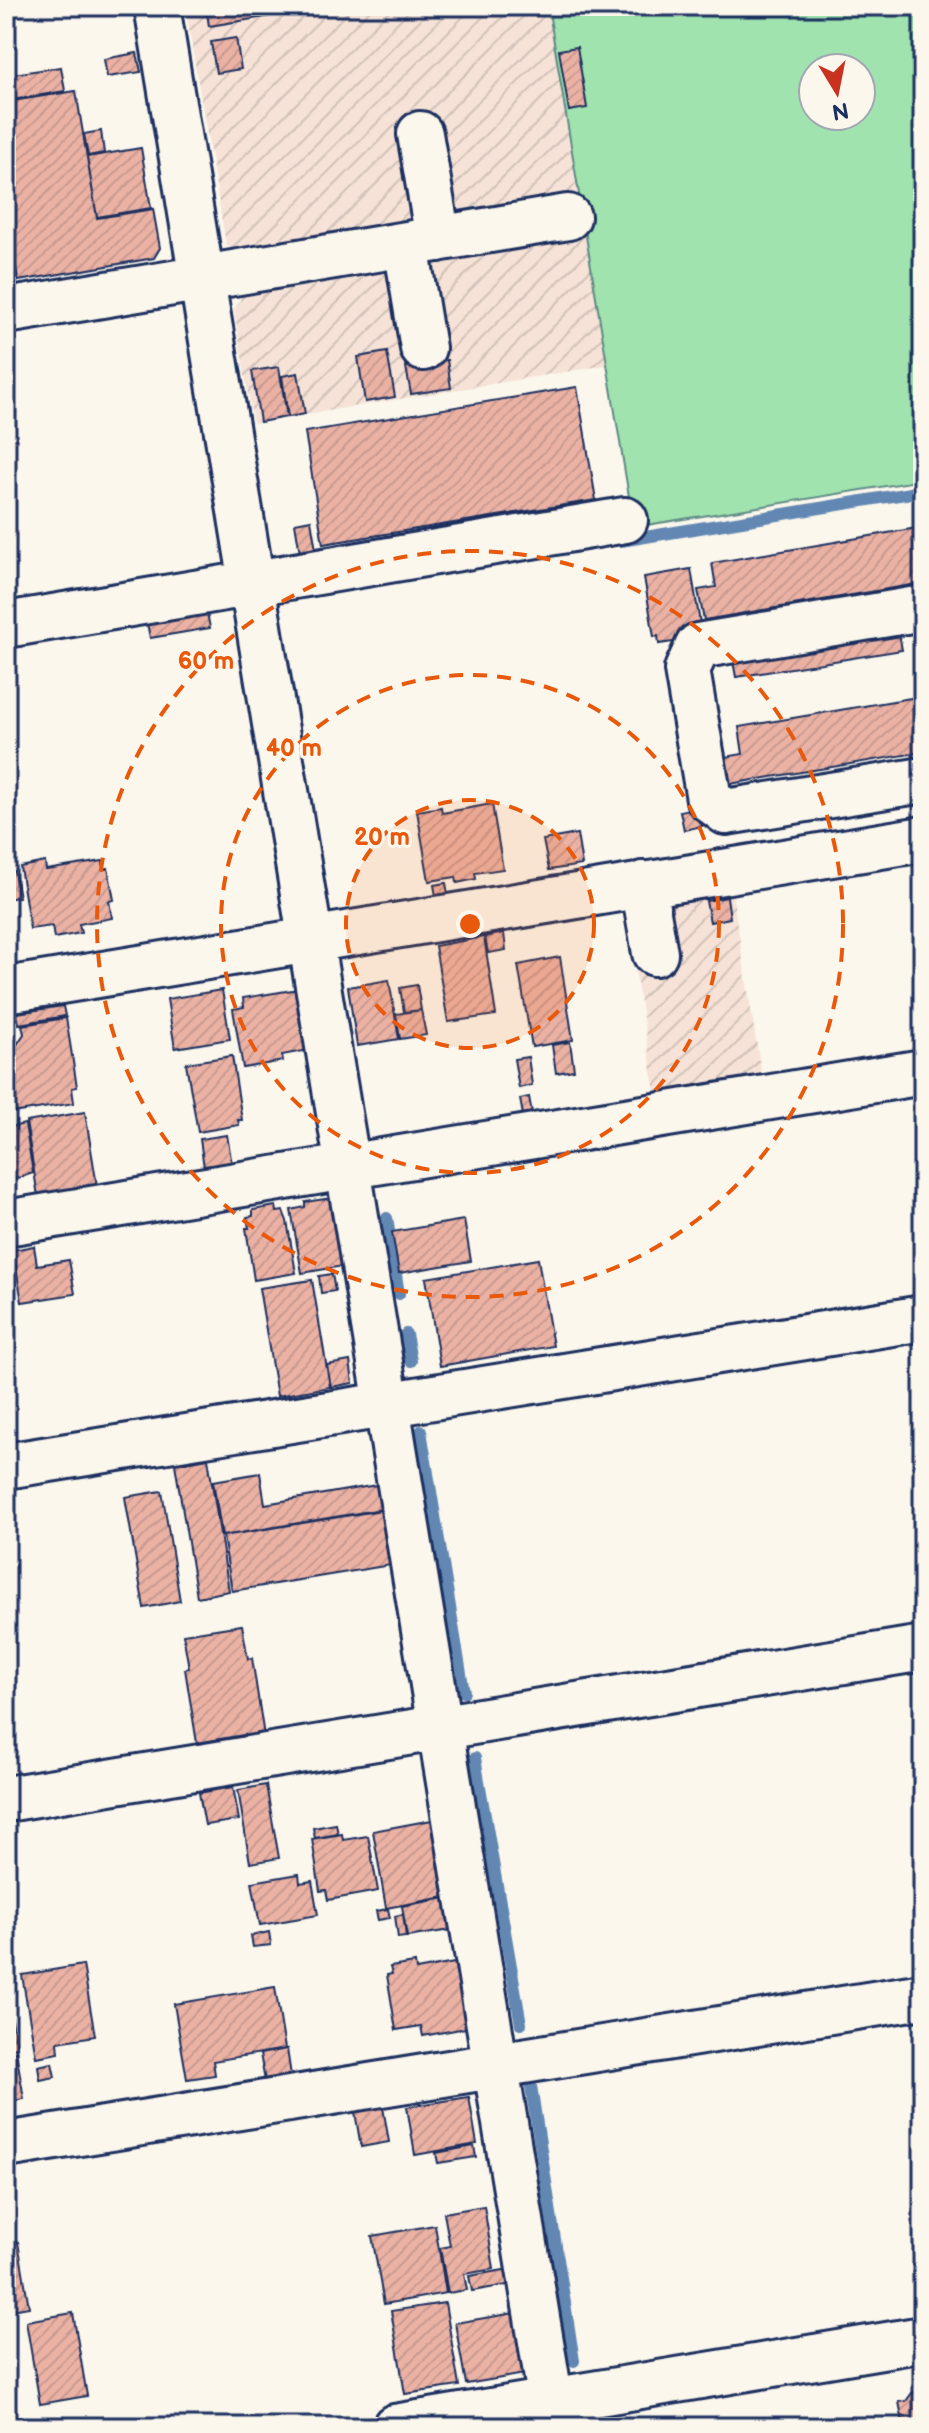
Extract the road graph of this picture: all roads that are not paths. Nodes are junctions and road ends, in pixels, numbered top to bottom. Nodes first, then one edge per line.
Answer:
1 (157, 6) edge
2 (420, 134) dead end
3 (568, 217) dead end
4 (422, 242) junction
5 (201, 278) junction
6 (6, 311) edge
7 (423, 348) dead end
8 (625, 520) dead end
9 (250, 582) junction
10 (923, 608) edge
11 (6, 625) edge
12 (923, 780) edge
13 (923, 839) edge
14 (643, 884) junction
15 (310, 939) junction
16 (655, 953) dead end
17 (6, 990) edge
18 (923, 1072) edge
19 (348, 1165) junction
20 (6, 1223) edge
21 (923, 1318) edge
22 (387, 1405) junction
23 (6, 1466) edge
24 (923, 1648) edge
25 (440, 1728) junction
26 (6, 1799) edge
27 (923, 1996) edge
28 (496, 2065) junction
29 (6, 2145) edge
30 (923, 2339) edge
31 (553, 2414) edge
32 (395, 2427) edge

1 - 5 street
2 - 4 street
3 - 4 street
4 - 5 street
4 - 7 street
5 - 6 street
5 - 9 street
8 - 9 street
9 - 11 street
9 - 15 street
10 - 12 street
13 - 14 street
14 - 15 street
14 - 16 street
15 - 17 street
15 - 19 street
18 - 19 street
19 - 20 street
19 - 22 street
21 - 22 street
22 - 23 street
22 - 25 street
24 - 25 street
25 - 26 street
25 - 28 street
27 - 28 street
28 - 29 street
28 - 31 street
30 - 31 street
31 - 32 street

